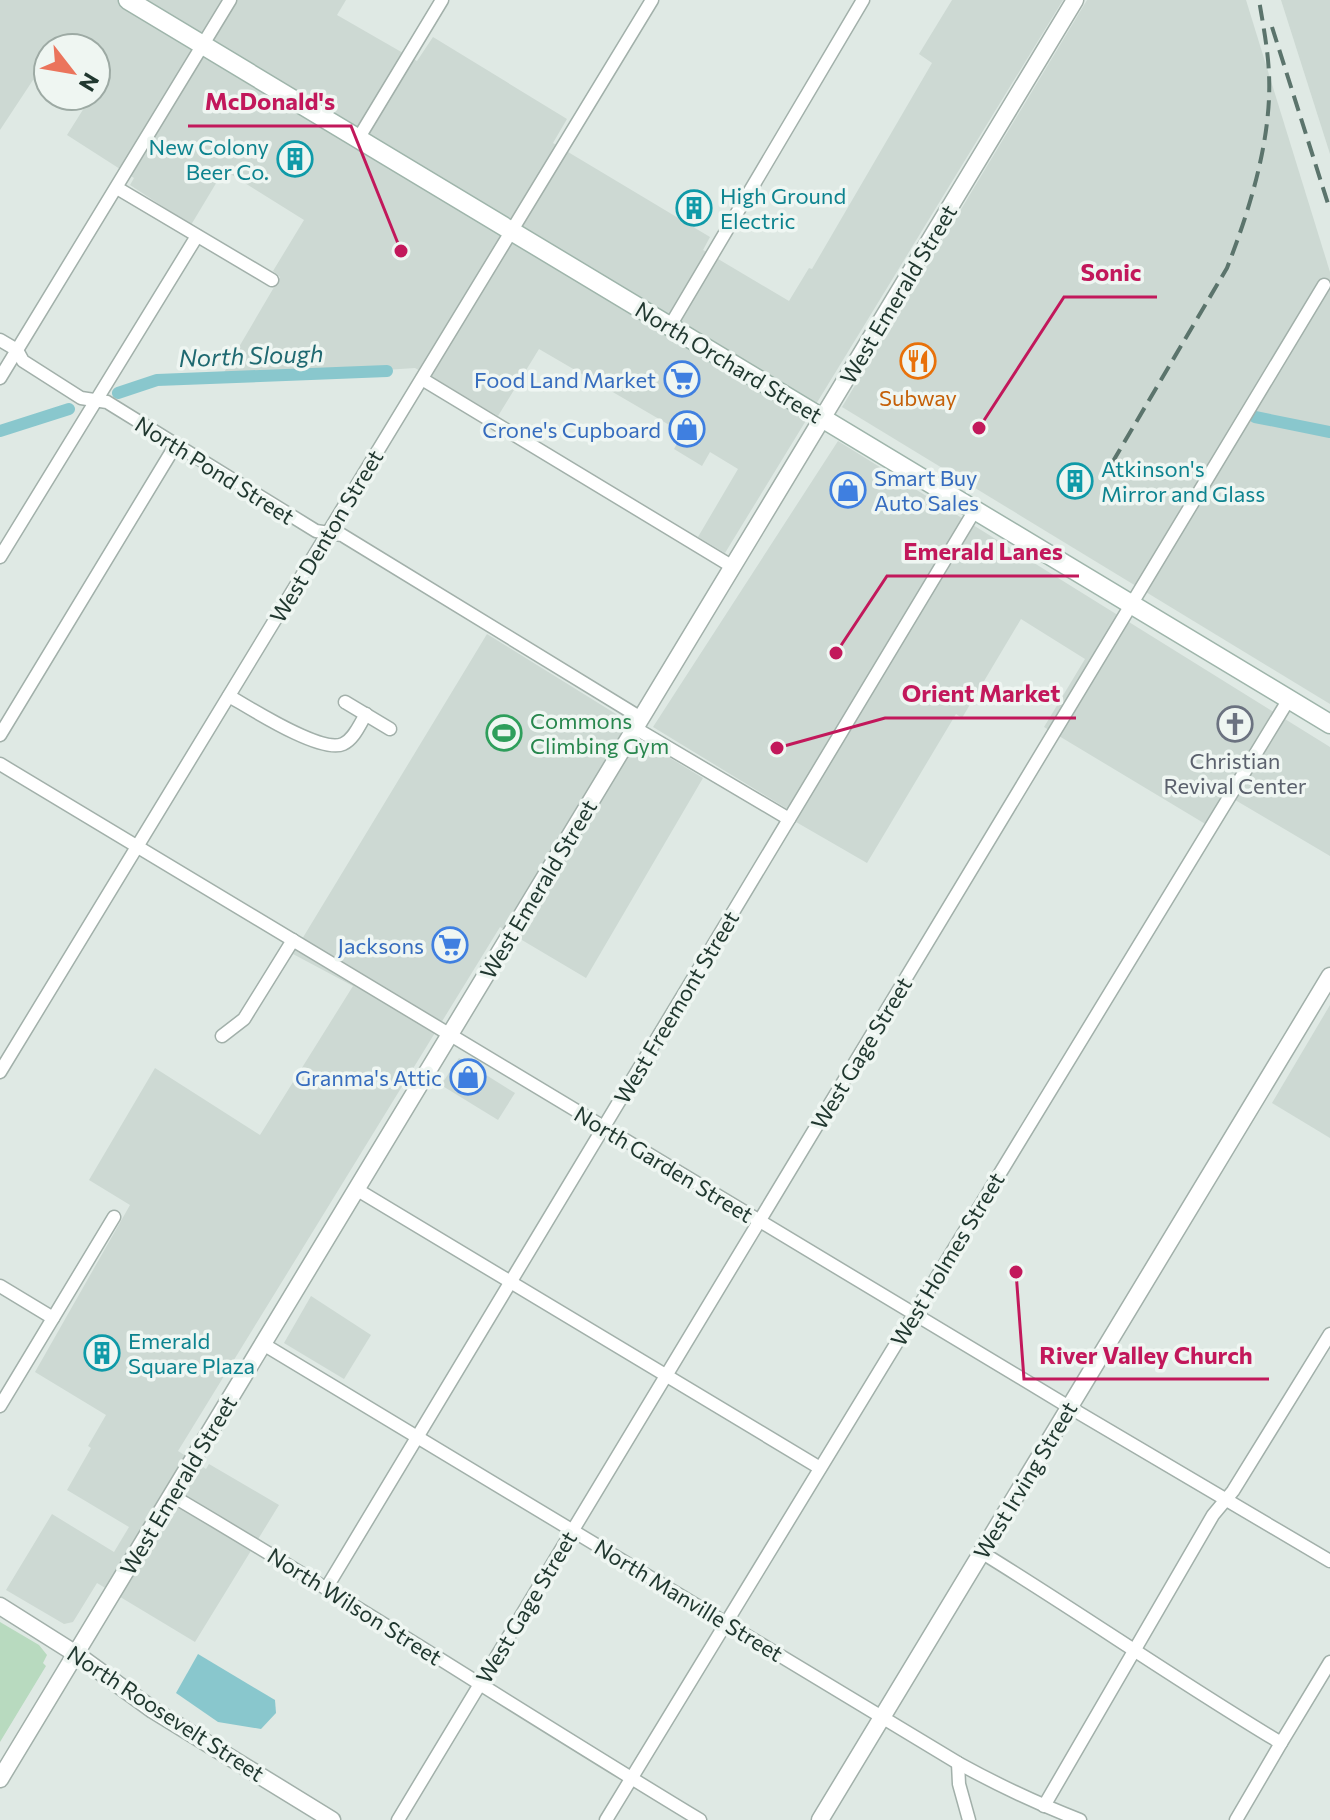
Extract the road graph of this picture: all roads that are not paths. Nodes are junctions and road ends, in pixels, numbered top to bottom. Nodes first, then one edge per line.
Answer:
1 (128, 0) edge
2 (230, 0) edge
3 (442, 0) edge
4 (652, 0) edge
5 (863, 0) edge
6 (1075, 0) edge
7 (203, 45) junction
8 (358, 139) junction
9 (117, 188) junction
10 (512, 231) junction
11 (197, 236) junction
12 (272, 280) dead end
13 (1324, 285) dead end
14 (670, 326) junction
15 (0, 340) edge
16 (17, 350) junction
17 (0, 378) edge
18 (422, 379) junction
19 (95, 400) junction
20 (822, 419) junction
21 (175, 446) junction
22 (975, 510) junction
23 (328, 533) junction
24 (0, 557) edge
25 (733, 567) junction
26 (1132, 605) junction
27 (229, 696) junction
28 (1289, 699) junction
29 (345, 702) dead end
30 (366, 714) junction
31 (638, 723) junction
32 (1330, 724) edge
33 (390, 729) dead end
34 (0, 735) edge
35 (0, 764) edge
36 (789, 819) junction
37 (137, 846) junction
38 (293, 940) junction
39 (1330, 976) edge
40 (450, 1035) junction
41 (222, 1036) dead end
42 (0, 1072) edge
43 (604, 1127) junction
44 (356, 1189) junction
45 (114, 1217) dead end
46 (759, 1221) junction
47 (510, 1282) junction
48 (0, 1286) edge
49 (913, 1313) junction
50 (53, 1318) junction
51 (1330, 1334) edge
52 (263, 1344) junction
53 (666, 1376) junction
54 (0, 1406) edge
55 (1069, 1407) junction
56 (417, 1437) junction
57 (820, 1468) junction
58 (171, 1495) junction
59 (1227, 1500) junction
60 (572, 1530) junction
61 (981, 1552) junction
62 (1330, 1561) edge
63 (327, 1587) junction
64 (0, 1606) edge
65 (726, 1623) junction
66 (1135, 1650) junction
67 (76, 1654) junction
68 (1330, 1662) edge
69 (480, 1683) junction
70 (882, 1717) junction
71 (1281, 1743) junction
72 (958, 1763) junction
73 (632, 1778) junction
74 (0, 1779) edge
75 (1044, 1806) junction
76 (332, 1820) edge
77 (398, 1820) edge
78 (606, 1820) edge
79 (700, 1820) edge
80 (820, 1820) edge
81 (969, 1820) edge
82 (1080, 1820) edge
83 (1236, 1820) edge

1 - 7 main road, North Orchard Street
2 - 7 street
3 - 8 street
4 - 10 street, West Denton Street
5 - 14 street
6 - 20 street, West Emerald Street
7 - 8 main road, North Orchard Street
7 - 9 street
8 - 10 main road, North Orchard Street
9 - 11 street
9 - 16 street
10 - 14 main road, North Orchard Street
10 - 18 street, West Denton Street
11 - 12 street
11 - 19 street
13 - 26 street, West Gage Street
14 - 20 main road, North Orchard Street
15 - 16 street, North Pond Street
16 - 17 street
16 - 19 street, North Pond Street
18 - 23 street, West Denton Street
18 - 25 street
19 - 21 street, North Pond Street
19 - 24 street
20 - 22 main road, North Orchard Street
20 - 25 street, West Emerald Street
21 - 23 street, North Pond Street
21 - 34 street
22 - 26 main road, North Orchard Street
22 - 36 street, West Freemont Street
23 - 27 street, West Denton Street
23 - 31 street, North Pond Street
25 - 31 street, West Emerald Street
26 - 28 main road, North Orchard Street
26 - 46 street, West Gage Street
27 - 30 street
27 - 37 street, West Denton Street
28 - 32 main road, North Orchard Street
28 - 49 street, West Holmes Street
29 - 30 street
30 - 33 street
31 - 36 street, North Pond Street
31 - 40 street, West Emerald Street
35 - 37 street, North Garden Street
36 - 43 street, West Freemont Street
37 - 38 street, North Garden Street
37 - 42 street, West Denton Street
38 - 40 street, North Garden Street
38 - 41 street
39 - 55 street, West Irving Street
40 - 43 street, North Garden Street
40 - 44 street, West Emerald Street
43 - 46 street, North Garden Street
43 - 47 street, West Freemont Street
44 - 47 street
44 - 52 street, West Emerald Street
45 - 50 street
46 - 49 street, North Garden Street
46 - 53 street, West Gage Street
47 - 53 street
47 - 56 street, West Freemont Street
48 - 50 street
49 - 55 street, North Garden Street
49 - 57 street, West Holmes Street
50 - 54 street
51 - 59 street
52 - 56 street, North Manville Street
52 - 58 street, West Emerald Street
53 - 57 street
53 - 60 street, West Gage Street
55 - 59 street, North Garden Street
55 - 61 street, West Irving Street
56 - 60 street, North Manville Street
56 - 63 street, West Freemont Street
57 - 65 street, West Holmes Street
58 - 63 street, North Wilson Street
58 - 67 street, West Emerald Street
59 - 62 street, North Garden Street
59 - 66 street
60 - 65 street, North Manville Street
60 - 69 street, West Gage Street
61 - 66 street
61 - 70 street, West Irving Street
63 - 69 street, North Wilson Street
64 - 67 street, North Roosevelt Street
65 - 70 street, North Manville Street
65 - 73 street, West Holmes Street
66 - 71 street
66 - 75 street
67 - 74 street, West Emerald Street
67 - 76 street, North Roosevelt Street
68 - 71 street
69 - 73 street, North Wilson Street
69 - 77 street, West Gage Street
70 - 72 street, North Manville Street
70 - 80 street, West Irving Street
71 - 83 street
72 - 75 street, North Manville Street
72 - 81 street
73 - 78 street, West Holmes Street
73 - 79 street, North Wilson Street
75 - 82 street, North Manville Street

